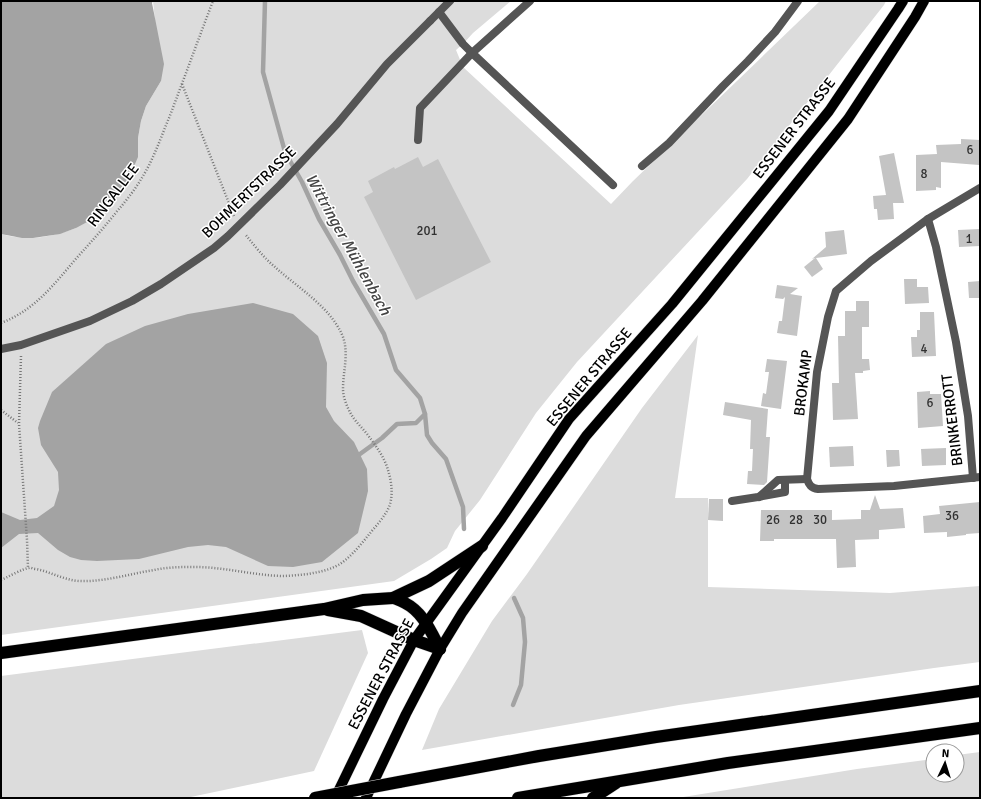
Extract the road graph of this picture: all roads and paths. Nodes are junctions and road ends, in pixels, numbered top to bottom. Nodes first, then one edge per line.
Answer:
1 (213, 1) edge
2 (450, 1) edge
3 (530, 1) edge
4 (798, 1) edge
5 (903, 1) edge
6 (924, 1) edge
7 (439, 12) junction
8 (472, 53) junction
9 (182, 84) junction
10 (418, 140) dead end
11 (642, 166) dead end
12 (613, 185) dead end
13 (980, 188) edge
14 (928, 219) junction
15 (238, 226) junction
16 (1, 323) edge
17 (21, 345) junction
18 (1, 349) edge
19 (1, 410) edge
20 (19, 424) junction
21 (976, 478) edge
22 (807, 479) junction
23 (785, 480) junction
24 (758, 497) junction
25 (732, 501) dead end
26 (482, 546) junction
27 (28, 568) junction
28 (1, 580) edge
29 (393, 598) junction
30 (324, 609) junction
31 (426, 623) junction
32 (414, 640) junction
33 (440, 649) junction
34 (1, 653) edge
35 (980, 691) edge
36 (980, 728) edge
37 (620, 780) junction
38 (315, 798) edge
39 (335, 798) edge
40 (366, 798) edge
41 (518, 798) edge
42 (592, 798) edge

1 - 9 path, RINGALLEE
2 - 7 street, BOHMERTSTRASSE
3 - 8 street
4 - 11 street
5 - 26 main road, ESSENER STRASSE
6 - 33 main road
7 - 8 street
7 - 15 street, BOHMERTSTRASSE
8 - 10 street
8 - 12 street
9 - 15 path
9 - 16 path, RINGALLEE
13 - 14 street, BROKAMP
14 - 21 street, BRINKERROTT
14 - 22 street, BROKAMP
15 - 17 street, BOHMERTSTRASSE
15 - 27 path
17 - 18 street, BOHMERTSTRASSE
17 - 20 path
19 - 20 path
20 - 27 path
21 - 22 street
22 - 23 street
23 - 24 street
23 - 24 street
24 - 25 street
26 - 29 highway
26 - 31 main road, ESSENER STRASSE
27 - 28 path
29 - 30 highway
29 - 31 highway
30 - 32 highway
30 - 34 highway
31 - 32 main road, ESSENER STRASSE
31 - 33 highway
32 - 33 highway
32 - 39 main road, ESSENER STRASSE
33 - 40 main road
35 - 38 highway, bridge
36 - 37 highway
37 - 41 highway
37 - 42 highway

